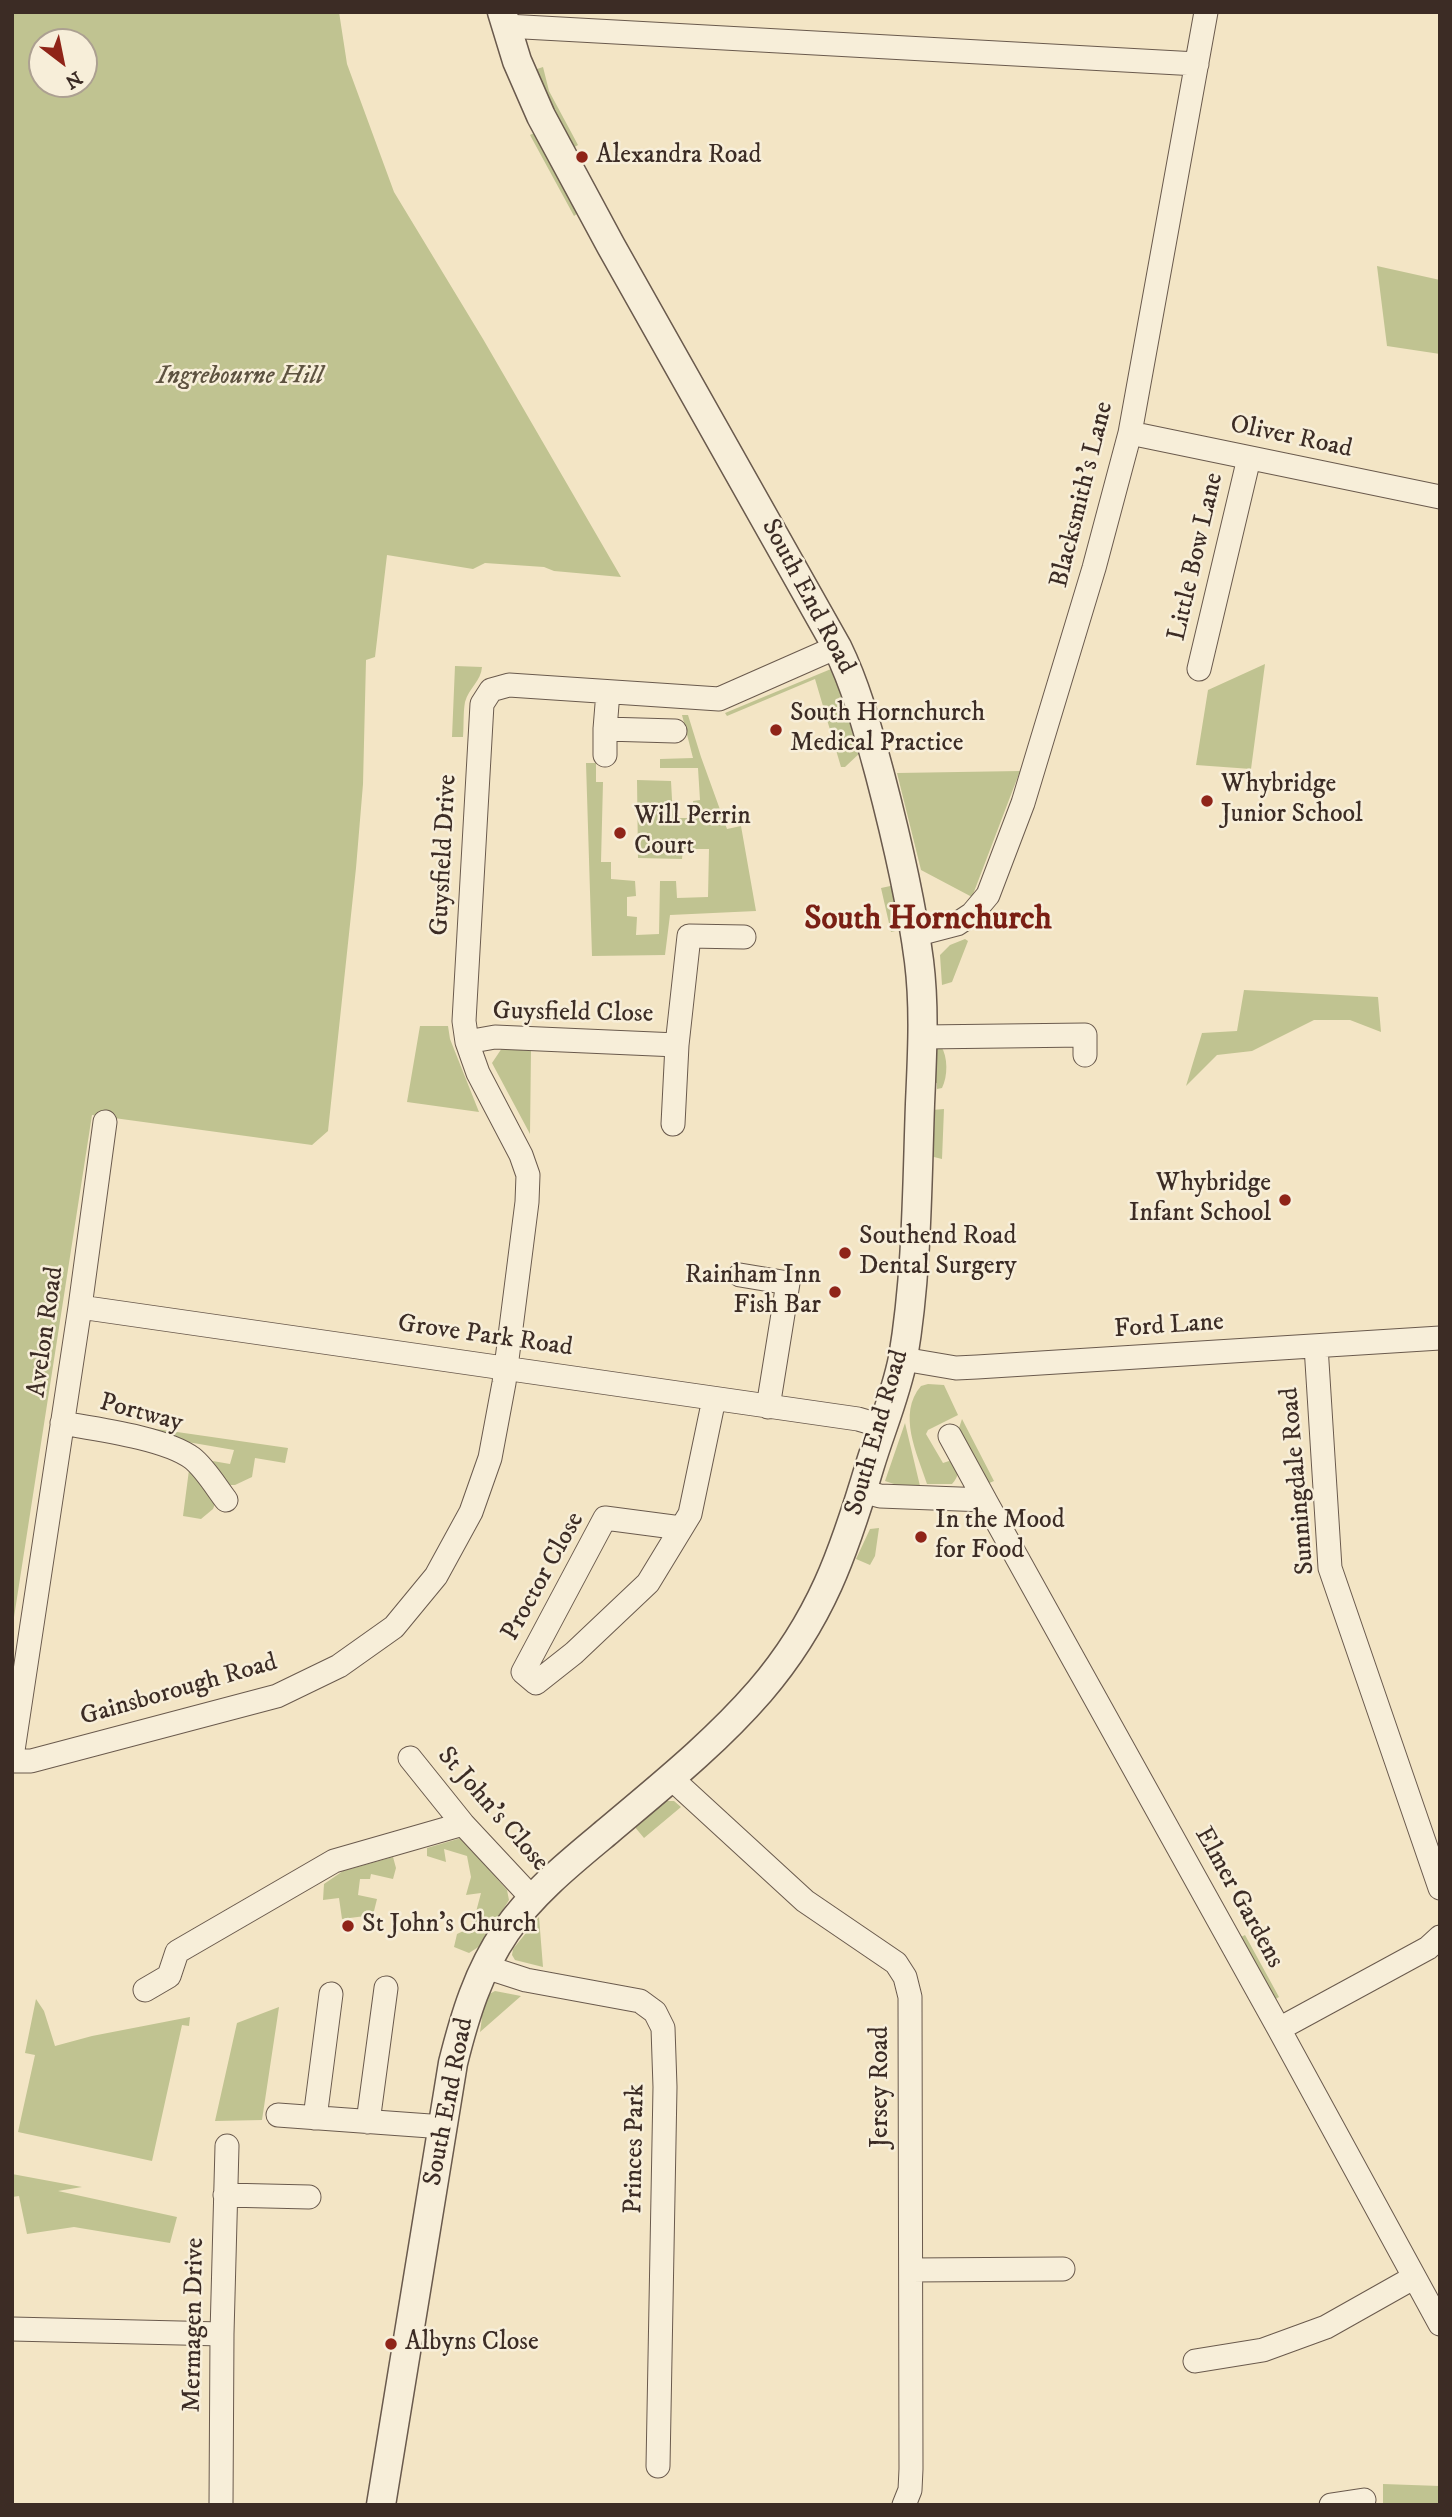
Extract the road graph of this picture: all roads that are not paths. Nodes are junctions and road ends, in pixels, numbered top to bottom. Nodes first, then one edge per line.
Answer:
1 (1206, 12) edge
2 (504, 19) edge
3 (1197, 64) junction
4 (1130, 433) junction
5 (1249, 458) junction
6 (1440, 497) edge
7 (837, 647) junction
8 (1199, 669) dead end
9 (608, 692) junction
10 (605, 729) junction
11 (675, 730) dead end
12 (606, 755) dead end
13 (915, 935) junction
14 (744, 937) dead end
15 (923, 1037) junction
16 (467, 1042) junction
17 (677, 1045) junction
18 (1085, 1055) dead end
19 (105, 1122) dead end
20 (674, 1124) dead end
21 (740, 1275) dead end
22 (80, 1307) junction
23 (1440, 1338) edge
24 (1316, 1346) junction
25 (902, 1359) junction
26 (506, 1368) junction
27 (714, 1399) junction
28 (768, 1408) junction
29 (62, 1423) junction
30 (882, 1426) junction
31 (950, 1436) dead end
32 (862, 1491) junction
33 (226, 1500) dead end
34 (985, 1500) junction
35 (681, 1528) junction
36 (410, 1758) dead end
37 (12, 1759) edge
38 (671, 1778) junction
39 (463, 1824) junction
40 (1440, 1888) edge
41 (533, 1899) junction
42 (1440, 1937) edge
43 (486, 1967) junction
44 (386, 1988) dead end
45 (145, 1990) dead end
46 (331, 1994) dead end
47 (1279, 2029) junction
48 (278, 2116) dead end
49 (315, 2118) junction
50 (368, 2122) junction
51 (444, 2127) junction
52 (227, 2146) dead end
53 (225, 2195) junction
54 (309, 2197) dead end
55 (1063, 2269) dead end
56 (911, 2270) junction
57 (1413, 2278) junction
58 (1440, 2325) edge
59 (12, 2329) edge
60 (222, 2334) junction
61 (1195, 2361) dead end
62 (658, 2466) dead end
63 (1364, 2500) dead end
64 (221, 2505) edge
65 (381, 2505) edge
66 (904, 2505) edge
67 (1331, 2505) edge

1 - 3 street, Blacksmith's Lane
2 - 3 street
2 - 7 street, South End Road
3 - 4 street, Blacksmith's Lane
4 - 5 street, Oliver Road
4 - 13 street, Blacksmith's Lane
5 - 6 street, Oliver Road
5 - 8 street, Little Bow Lane
7 - 9 street, Guysfield Drive
7 - 13 street, South End Road
9 - 10 street
9 - 16 street, Guysfield Drive
10 - 11 street
10 - 12 street
13 - 15 street, South End Road
14 - 17 street, Guysfield Close
15 - 18 street
15 - 25 street, South End Road
16 - 17 street, Guysfield Close
16 - 26 street, Guysfield Drive
17 - 20 street, Guysfield Close
19 - 22 street, Avelon Road
21 - 28 street
22 - 26 street, Grove Park Road
22 - 29 street, Avelon Road
23 - 24 street, Ford Lane
24 - 25 street, Ford Lane
24 - 40 street, Sunningdale Road
25 - 30 street, South End Road
26 - 27 street, Grove Park Road
26 - 37 street, Gainsborough Road
27 - 28 street, Grove Park Road
27 - 35 street, Proctor Close
28 - 30 street, Grove Park Road
29 - 33 street, Portway
29 - 37 street, Avelon Road
30 - 32 street, South End Road
31 - 34 street, Elmer Gardens
32 - 34 street
32 - 38 street, South End Road
34 - 47 street, Elmer Gardens
35 - 35 street, Proctor Close
36 - 39 street, St John's Close
38 - 41 street, South End Road
38 - 56 street, Jersey Road
39 - 41 street, St John's Close
39 - 45 street
41 - 43 street, South End Road
42 - 47 street
43 - 51 street, South End Road
43 - 62 street, Princes Park
44 - 50 street
46 - 49 street
47 - 57 street, Elmer Gardens
48 - 49 street
49 - 50 street
50 - 51 street
51 - 65 street, South End Road
52 - 53 street, Mermagen Drive
53 - 54 street
53 - 60 street, Mermagen Drive
55 - 56 street
56 - 66 street, Jersey Road
57 - 58 street, Elmer Gardens
57 - 61 street
59 - 60 street
60 - 64 street, Mermagen Drive
63 - 67 street

